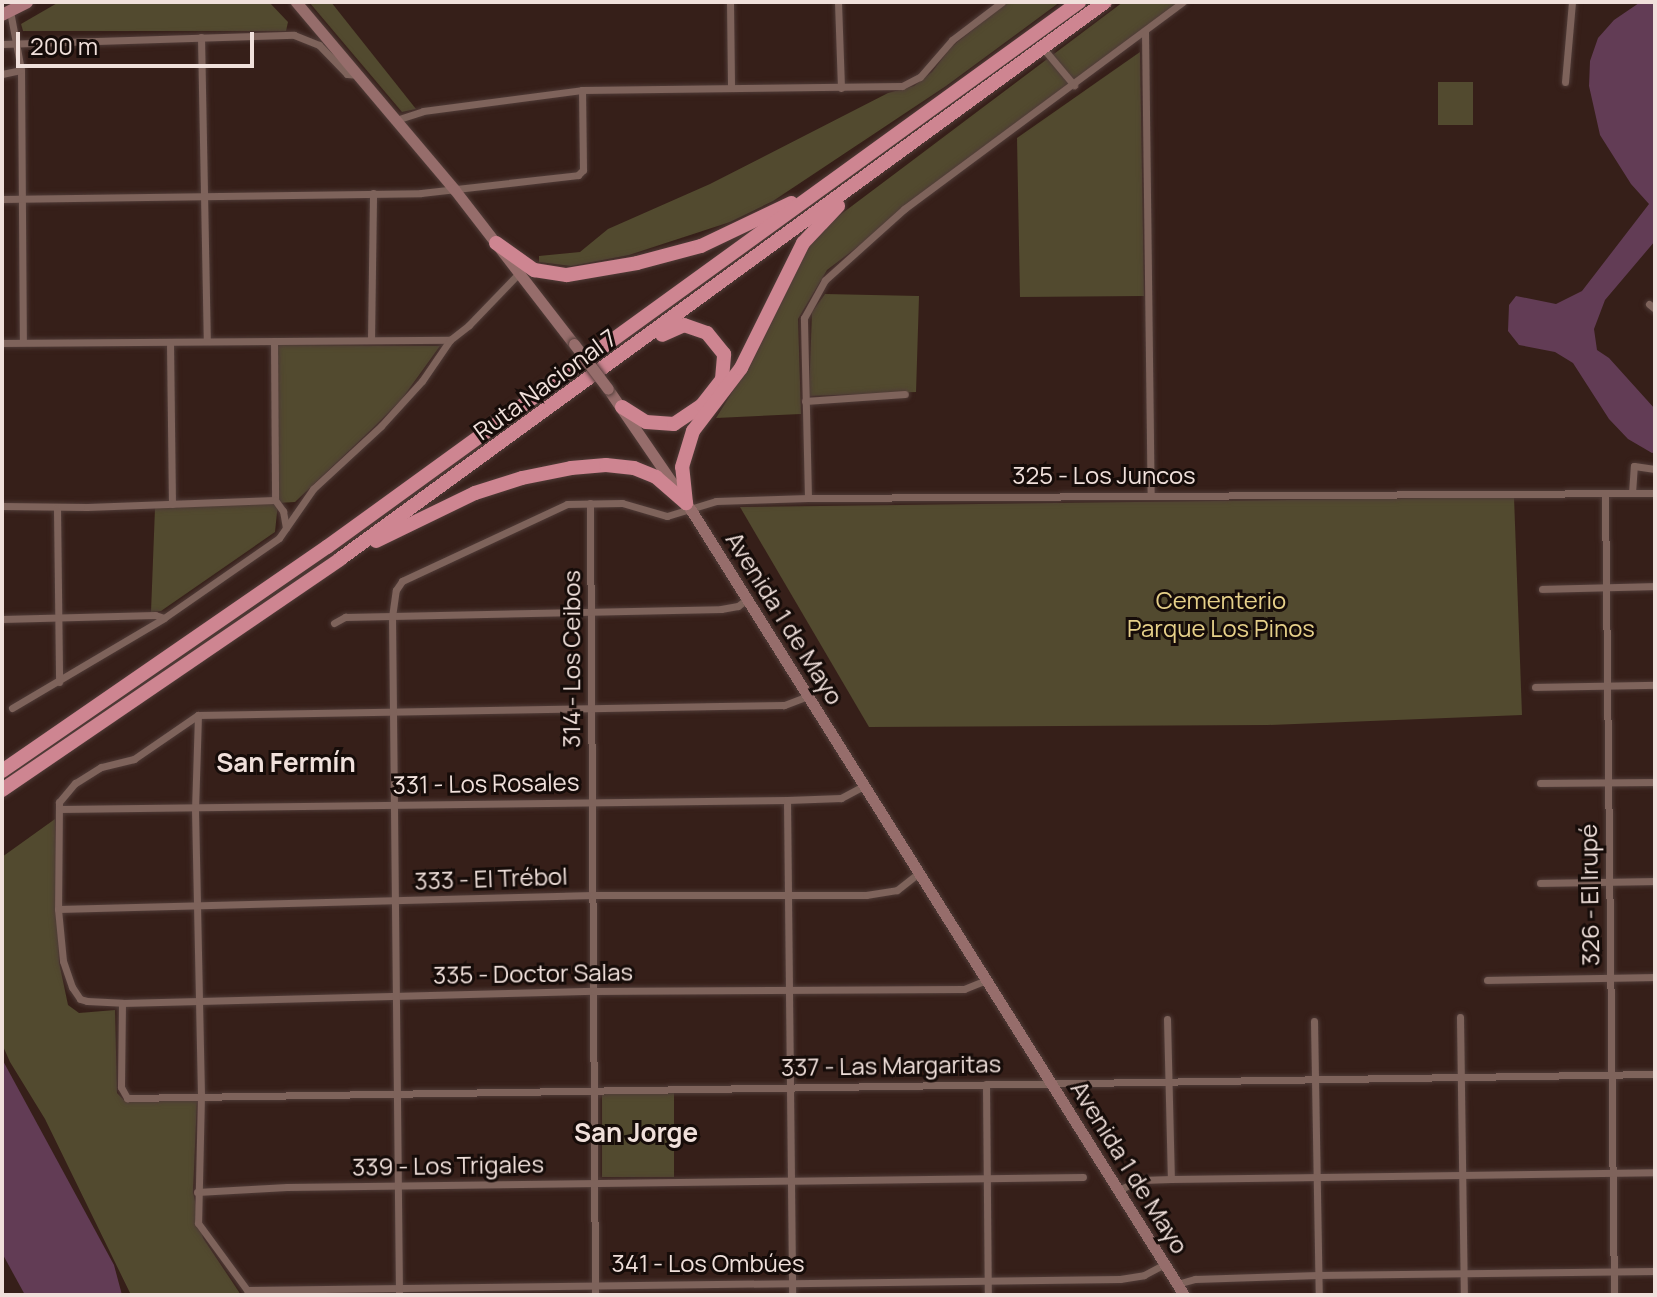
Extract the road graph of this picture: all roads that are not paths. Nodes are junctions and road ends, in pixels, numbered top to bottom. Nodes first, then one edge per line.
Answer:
1 (27, 2) edge
2 (296, 2) edge
3 (730, 2) edge
4 (838, 2) edge
5 (1002, 2) edge
6 (1079, 2) edge
7 (1105, 2) edge
8 (1183, 2) edge
9 (1572, 2) edge
10 (6, 13) edge
11 (1145, 31) junction
12 (201, 37) junction
13 (15, 42) junction
14 (2, 44) edge
15 (1042, 47) junction
16 (21, 70) junction
17 (2, 74) edge
18 (359, 75) junction
19 (1565, 82) dead end
20 (1074, 85) junction
21 (731, 87) junction
22 (841, 88) junction
23 (582, 90) junction
24 (396, 120) junction
25 (882, 165) junction
26 (851, 170) junction
27 (454, 189) junction
28 (373, 193) junction
29 (203, 194) junction
30 (24, 198) junction
31 (2, 199) edge
32 (496, 243) junction
33 (519, 273) junction
34 (207, 340) junction
35 (371, 340) junction
36 (450, 340) junction
37 (274, 341) junction
38 (23, 342) junction
39 (170, 342) junction
40 (2, 343) edge
41 (632, 348) junction
42 (905, 394) dead end
43 (805, 401) junction
44 (622, 407) junction
45 (1655, 469) edge
46 (1632, 493) junction
47 (1655, 493) edge
48 (1151, 494) junction
49 (1605, 494) junction
50 (808, 498) junction
51 (275, 500) junction
52 (590, 503) junction
53 (172, 504) junction
54 (2, 506) edge
55 (689, 506) junction
56 (57, 508) junction
57 (286, 530) junction
58 (340, 559) junction
59 (1655, 586) edge
60 (1605, 587) junction
61 (1542, 589) dead end
62 (747, 599) junction
63 (590, 609) junction
64 (392, 617) junction
65 (59, 618) junction
66 (164, 618) junction
67 (2, 619) edge
68 (334, 623) dead end
69 (59, 682) junction
70 (1607, 685) junction
71 (1655, 685) edge
72 (1535, 687) dead end
73 (808, 696) junction
74 (12, 708) dead end
75 (590, 709) junction
76 (392, 711) junction
77 (198, 715) junction
78 (2, 771) edge
79 (1608, 782) junction
80 (1655, 782) edge
81 (1540, 783) dead end
82 (864, 786) junction
83 (2, 790) edge
84 (787, 800) junction
85 (591, 801) junction
86 (393, 805) junction
87 (59, 809) junction
88 (195, 809) junction
89 (919, 873) junction
90 (1655, 881) edge
91 (1540, 883) dead end
92 (1609, 883) junction
93 (593, 895) junction
94 (788, 895) junction
95 (393, 900) junction
96 (199, 905) junction
97 (58, 909) junction
98 (1610, 977) junction
99 (1655, 977) edge
100 (986, 980) junction
101 (1487, 980) dead end
102 (789, 990) junction
103 (594, 991) junction
104 (396, 996) junction
105 (201, 1001) junction
106 (122, 1003) junction
107 (1460, 1017) dead end
108 (1167, 1019) dead end
109 (1314, 1021) dead end
110 (1655, 1074) edge
111 (1611, 1075) junction
112 (1460, 1076) junction
113 (1314, 1079) junction
114 (1167, 1081) junction
115 (1051, 1083) junction
116 (986, 1084) junction
117 (790, 1086) junction
118 (594, 1088) junction
119 (397, 1092) junction
120 (201, 1095) junction
121 (1612, 1172) junction
122 (1655, 1172) edge
123 (1462, 1173) junction
124 (1083, 1177) dead end
125 (1316, 1177) junction
126 (987, 1179) junction
127 (1171, 1179) junction
128 (791, 1180) junction
129 (593, 1183) junction
130 (398, 1186) junction
131 (1118, 1190) junction
132 (197, 1192) junction
133 (1165, 1264) junction
134 (1655, 1271) edge
135 (1614, 1272) junction
136 (1318, 1275) junction
137 (1464, 1275) junction
138 (988, 1280) junction
139 (792, 1283) junction
140 (595, 1284) junction
141 (1177, 1284) junction
142 (398, 1292) edge
143 (287, 1293) edge
144 (595, 1295) edge
145 (792, 1295) edge
146 (988, 1295) edge
147 (1184, 1295) edge
148 (1319, 1295) edge
149 (1464, 1295) edge
150 (1614, 1295) edge

1 - 10 main road
2 - 18 main road, Avenida 1 de Mayo
3 - 21 street
4 - 22 street
5 - 22 street
6 - 26 highway, Ruta Nacional 7
7 - 15 highway, Ruta Nacional 7
8 - 11 street
9 - 19 street
10 - 13 street
11 - 20 street
11 - 48 street
12 - 13 street
12 - 18 street
12 - 29 street
13 - 14 street
13 - 16 street
15 - 20 street
15 - 25 highway, Ruta Nacional 7
16 - 17 street
16 - 30 street
18 - 24 main road, Avenida 1 de Mayo
20 - 43 street
21 - 22 street
21 - 23 street
23 - 24 street
23 - 27 street
24 - 27 main road, Avenida 1 de Mayo
25 - 41 highway, Ruta Nacional 7
25 - 55 highway
26 - 32 highway
26 - 78 highway, Ruta Nacional 7
27 - 28 street
27 - 32 main road, Avenida 1 de Mayo
28 - 29 street
28 - 35 street
29 - 30 street
29 - 34 street
30 - 31 street
30 - 38 street
32 - 33 main road, Avenida 1 de Mayo
33 - 36 street
33 - 44 main road, Avenida 1 de Mayo, bridge
34 - 37 street
34 - 39 street
35 - 36 street
35 - 37 street
36 - 57 street
37 - 51 street
38 - 39 street
38 - 40 street
39 - 53 street
41 - 44 highway
41 - 58 highway, Ruta Nacional 7
42 - 43 street
43 - 50 street
44 - 55 main road, Avenida 1 de Mayo
45 - 46 street
46 - 47 street, 325 - Los Juncos
46 - 49 street, 325 - Los Juncos
48 - 49 street, 325 - Los Juncos
48 - 50 street, 325 - Los Juncos
49 - 60 street, 326 - El Irupé
50 - 55 street, 325 - Los Juncos
51 - 53 street
51 - 57 street
52 - 55 street, 325 - Los Juncos
52 - 63 street, 314 - Los Ceibos
52 - 64 street, 325 - Los Juncos
53 - 56 street
54 - 56 street
55 - 58 highway
55 - 62 main road, Avenida 1 de Mayo
56 - 65 street
57 - 66 street
58 - 83 highway, Ruta Nacional 7
59 - 60 street
60 - 61 street
60 - 70 street, 326 - El Irupé
62 - 63 street
62 - 73 main road, Avenida 1 de Mayo
63 - 64 street
63 - 75 street, 314 - Los Ceibos
64 - 68 street
64 - 76 street
65 - 66 street
65 - 67 street
65 - 69 street
66 - 69 street
69 - 74 street
70 - 71 street
70 - 72 street
70 - 79 street, 326 - El Irupé
73 - 75 street
73 - 82 main road, Avenida 1 de Mayo
75 - 76 street
75 - 85 street, 314 - Los Ceibos
76 - 77 street
76 - 86 street
77 - 87 street
77 - 88 street
79 - 80 street
79 - 81 street
79 - 92 street, 326 - El Irupé
82 - 84 street, 331 - Los Rosales
82 - 89 main road, Avenida 1 de Mayo
84 - 85 street, 331 - Los Rosales
84 - 94 street
85 - 86 street, 331 - Los Rosales
85 - 93 street, 314 - Los Ceibos
86 - 88 street, 331 - Los Rosales
86 - 95 street
87 - 88 street, 331 - Los Rosales
87 - 97 street
88 - 96 street
89 - 94 street, 333 - El Trébol
89 - 100 main road, Avenida 1 de Mayo
90 - 92 street
91 - 92 street
92 - 98 street, 326 - El Irupé
93 - 94 street, 333 - El Trébol
93 - 95 street, 333 - El Trébol
93 - 103 street, 314 - Los Ceibos
94 - 102 street
95 - 96 street, 333 - El Trébol
95 - 104 street
96 - 97 street, 333 - El Trébol
96 - 105 street
97 - 106 street, 335 - Doctor Salas
98 - 99 street
98 - 101 street
98 - 111 street, 326 - El Irupé
100 - 102 street, 335 - Doctor Salas
100 - 115 main road, Avenida 1 de Mayo
102 - 103 street, 335 - Doctor Salas
102 - 117 street
103 - 104 street, 335 - Doctor Salas
103 - 118 street, 314 - Los Ceibos
104 - 105 street, 335 - Doctor Salas
104 - 119 street
105 - 106 street, 335 - Doctor Salas
105 - 120 street
106 - 120 street, 337 - Las Margaritas
107 - 112 street
108 - 114 street
109 - 113 street
110 - 111 street, 337 - Las Margaritas
111 - 112 street, 337 - Las Margaritas
111 - 121 street, 326 - El Irupé
112 - 113 street, 337 - Las Margaritas
112 - 123 street
113 - 114 street, 337 - Las Margaritas
113 - 125 street
114 - 115 street, 337 - Las Margaritas
114 - 127 street
115 - 116 street, 337 - Las Margaritas
115 - 131 main road, Avenida 1 de Mayo
116 - 117 street, 337 - Las Margaritas
116 - 126 street
117 - 118 street, 337 - Las Margaritas
117 - 128 street
118 - 119 street, 337 - Las Margaritas
118 - 129 street, 314 - Los Ceibos
119 - 120 street, 337 - Las Margaritas
119 - 130 street
120 - 132 street
121 - 122 street
121 - 123 street
121 - 135 street, 326 - El Irupé
123 - 125 street
123 - 137 street
124 - 126 street, 339 - Los Trigales
125 - 127 street
125 - 136 street
126 - 128 street, 339 - Los Trigales
126 - 138 street
127 - 131 street
128 - 129 street, 339 - Los Trigales
128 - 139 street
129 - 130 street, 339 - Los Trigales
129 - 140 street, 314 - Los Ceibos
130 - 132 street, 339 - Los Trigales
130 - 142 street
131 - 133 main road, Avenida 1 de Mayo
132 - 143 street, 341 - Los Ombúes
133 - 138 street, 341 - Los Ombúes
133 - 141 main road, Avenida 1 de Mayo
134 - 135 street
135 - 137 street
135 - 150 street, 326 - El Irupé
136 - 137 street
136 - 141 street
136 - 148 street
137 - 149 street
138 - 139 street, 341 - Los Ombúes
138 - 146 street
139 - 140 street, 341 - Los Ombúes
139 - 145 street
140 - 142 street, 341 - Los Ombúes
140 - 144 street, 314 - Los Ceibos
141 - 147 main road, Avenida 1 de Mayo
142 - 143 street, 341 - Los Ombúes

